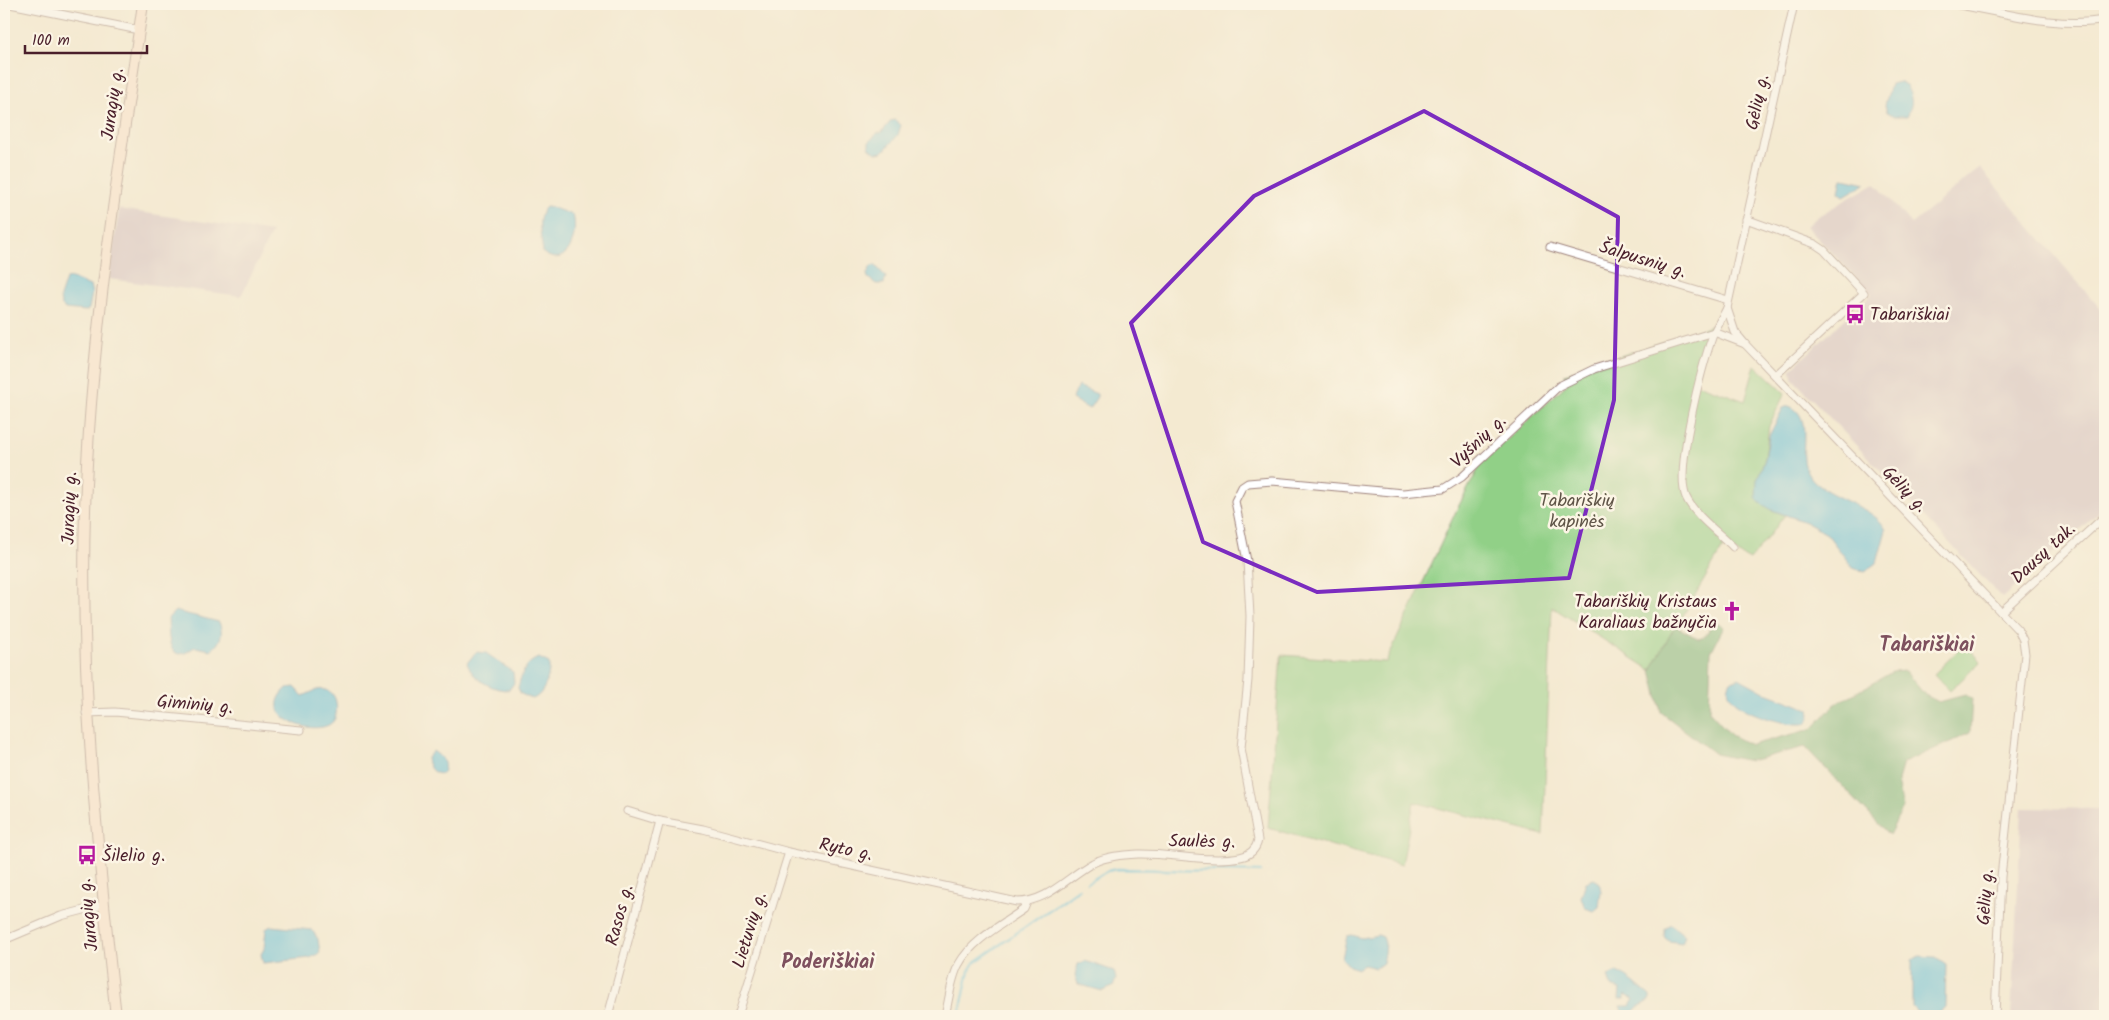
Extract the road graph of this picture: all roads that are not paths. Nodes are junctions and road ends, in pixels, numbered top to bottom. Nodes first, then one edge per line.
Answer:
1 (10, 4) edge
2 (143, 4) edge
3 (1794, 4) edge
4 (1954, 4) edge
5 (2105, 20) edge
6 (139, 30) junction
7 (1746, 219) junction
8 (1550, 247) dead end
9 (1728, 300) junction
10 (1727, 308) junction
11 (1714, 332) junction
12 (1745, 344) junction
13 (1776, 375) junction
14 (1242, 487) joint
15 (2105, 516) edge
16 (1733, 547) dead end
17 (2001, 612) junction
18 (86, 713) junction
19 (301, 730) dead end
20 (627, 810) dead end
21 (660, 821) junction
22 (789, 852) junction
23 (1027, 902) junction
24 (103, 904) junction
25 (4, 940) edge
26 (116, 1016) edge
27 (608, 1016) edge
28 (738, 1016) edge
29 (945, 1016) edge
30 (1995, 1016) edge

1 - 6 street
2 - 6 main road, Juragių g.
3 - 7 street, Gėlių g.
4 - 5 street
6 - 18 main road, Juragių g.
7 - 9 street, Gėlių g.
7 - 13 street
8 - 9 street, Šalpusnių g.
9 - 10 street, Gėlių g.
10 - 11 street
10 - 12 street, Gėlių g.
11 - 12 street
11 - 14 street, Vyšnių g.
11 - 16 street
12 - 13 street, Gėlių g.
13 - 17 street, Gėlių g.
14 - 23 street, Saulės g.
15 - 17 street, Dausų tak.
17 - 30 street, Gėlių g.
18 - 19 street, Giminių g.
18 - 24 main road, Juragių g.
20 - 21 street, Ryto g.
21 - 22 street, Ryto g.
21 - 27 street, Rasos g.
22 - 23 street, Ryto g.
22 - 28 street, Lietuvių g.
23 - 29 street, Saulės g.
24 - 25 street
24 - 26 main road, Juragių g.

